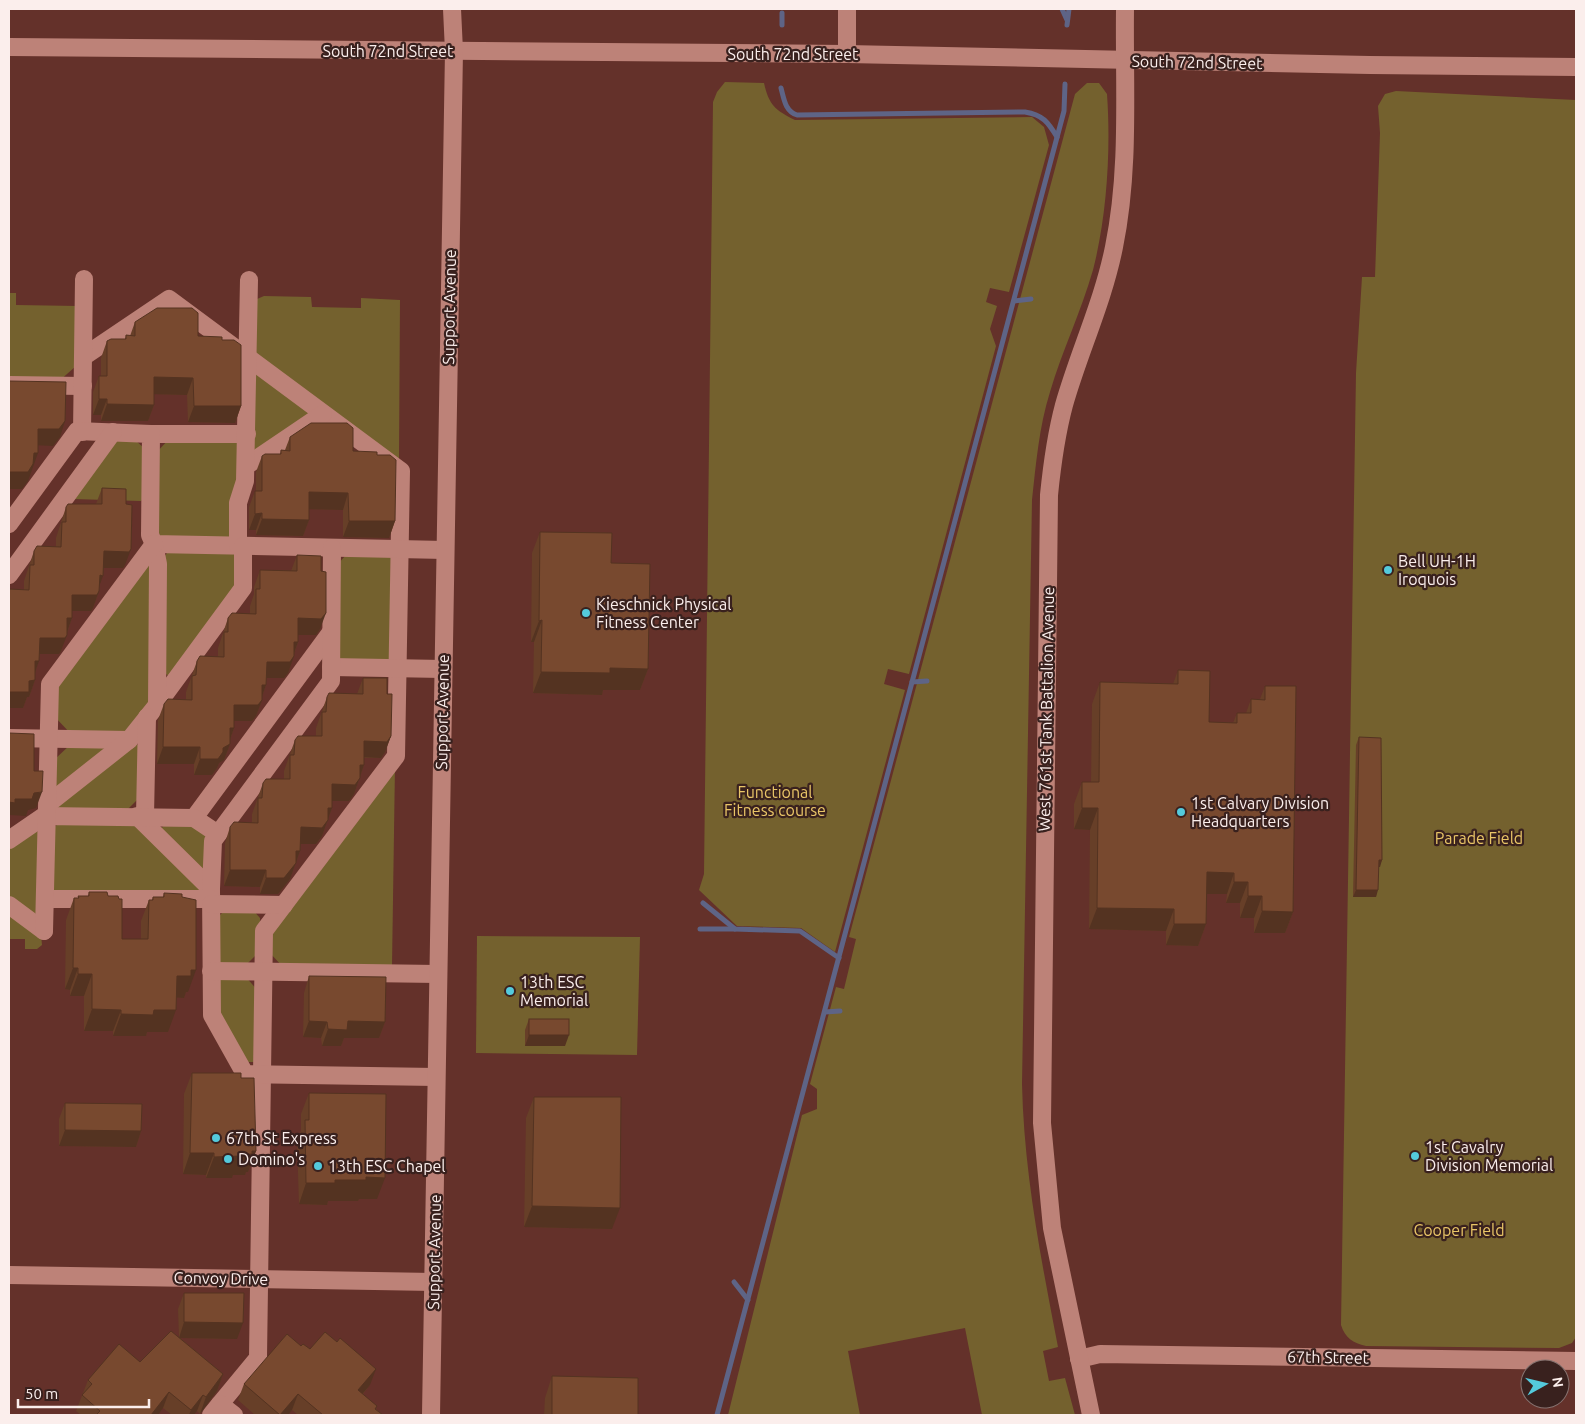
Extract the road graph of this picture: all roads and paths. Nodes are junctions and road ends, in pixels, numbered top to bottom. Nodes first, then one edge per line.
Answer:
1 (452, 9) edge
2 (847, 9) edge
3 (1125, 9) edge
4 (9, 47) edge
5 (454, 51) junction
6 (847, 54) junction
7 (1124, 60) junction
8 (1576, 66) edge
9 (84, 279) dead end
10 (249, 280) dead end
11 (83, 357) junction
12 (248, 358) junction
13 (9, 386) edge
14 (83, 386) junction
15 (324, 414) junction
16 (82, 432) junction
17 (113, 432) junction
18 (151, 434) junction
19 (246, 434) junction
20 (246, 466) junction
21 (9, 524) edge
22 (154, 544) junction
23 (240, 546) junction
24 (332, 548) junction
25 (400, 549) junction
26 (445, 550) junction
27 (9, 576) edge
28 (331, 632) junction
29 (331, 667) junction
30 (398, 668) junction
31 (443, 669) junction
32 (152, 711) junction
33 (9, 738) edge
34 (49, 739) junction
35 (129, 740) junction
36 (48, 810) junction
37 (141, 816) junction
38 (194, 818) junction
39 (218, 834) junction
40 (9, 840) edge
41 (211, 897) junction
42 (45, 898) junction
43 (9, 905) edge
44 (284, 905) junction
45 (211, 971) junction
46 (264, 972) junction
47 (438, 974) junction
48 (262, 1074) junction
49 (436, 1078) junction
50 (9, 1275) edge
51 (259, 1278) junction
52 (434, 1282) junction
53 (1079, 1359) junction
54 (1576, 1362) edge
55 (222, 1412) edge
56 (432, 1415) edge
57 (1091, 1415) edge

1 - 5 street, Support Avenue
2 - 6 street
3 - 7 street, West 761st Tank Battalion Avenue
4 - 5 street, South 72nd Street
5 - 6 street, South 72nd Street
5 - 26 street, Support Avenue
6 - 7 street, South 72nd Street
7 - 8 street, South 72nd Street
7 - 53 street, West 761st Tank Battalion Avenue
9 - 11 street
10 - 12 street
11 - 12 street
11 - 14 street
12 - 15 street
12 - 19 street
13 - 14 street
14 - 16 street
15 - 20 street
15 - 25 street
16 - 17 street
16 - 21 street
17 - 18 street
17 - 27 street
18 - 19 street
18 - 22 street
19 - 20 street
20 - 23 street
22 - 23 street
22 - 32 street
22 - 34 street
23 - 24 street
23 - 32 street
24 - 25 street
24 - 28 street
25 - 26 street
25 - 30 street
26 - 31 street, Support Avenue
28 - 29 street
28 - 38 street
29 - 30 street
29 - 39 street
30 - 31 street
30 - 44 street
31 - 47 street, Support Avenue
32 - 35 street
32 - 37 street
33 - 34 street
34 - 35 street
34 - 36 street
35 - 36 street
36 - 37 street
36 - 40 street
36 - 42 street
37 - 38 street
37 - 41 street
38 - 39 street
39 - 41 street
41 - 42 street
41 - 44 street
41 - 45 street
42 - 43 street
44 - 46 street
45 - 46 street
45 - 48 street
46 - 47 street
46 - 48 street
47 - 49 street, Support Avenue
48 - 49 street
48 - 51 street
49 - 52 street, Support Avenue
50 - 51 street, Convoy Drive
51 - 52 street, Convoy Drive
51 - 55 street
52 - 56 street, Support Avenue
53 - 54 street, 67th Street
53 - 57 street, West 761st Tank Battalion Avenue

